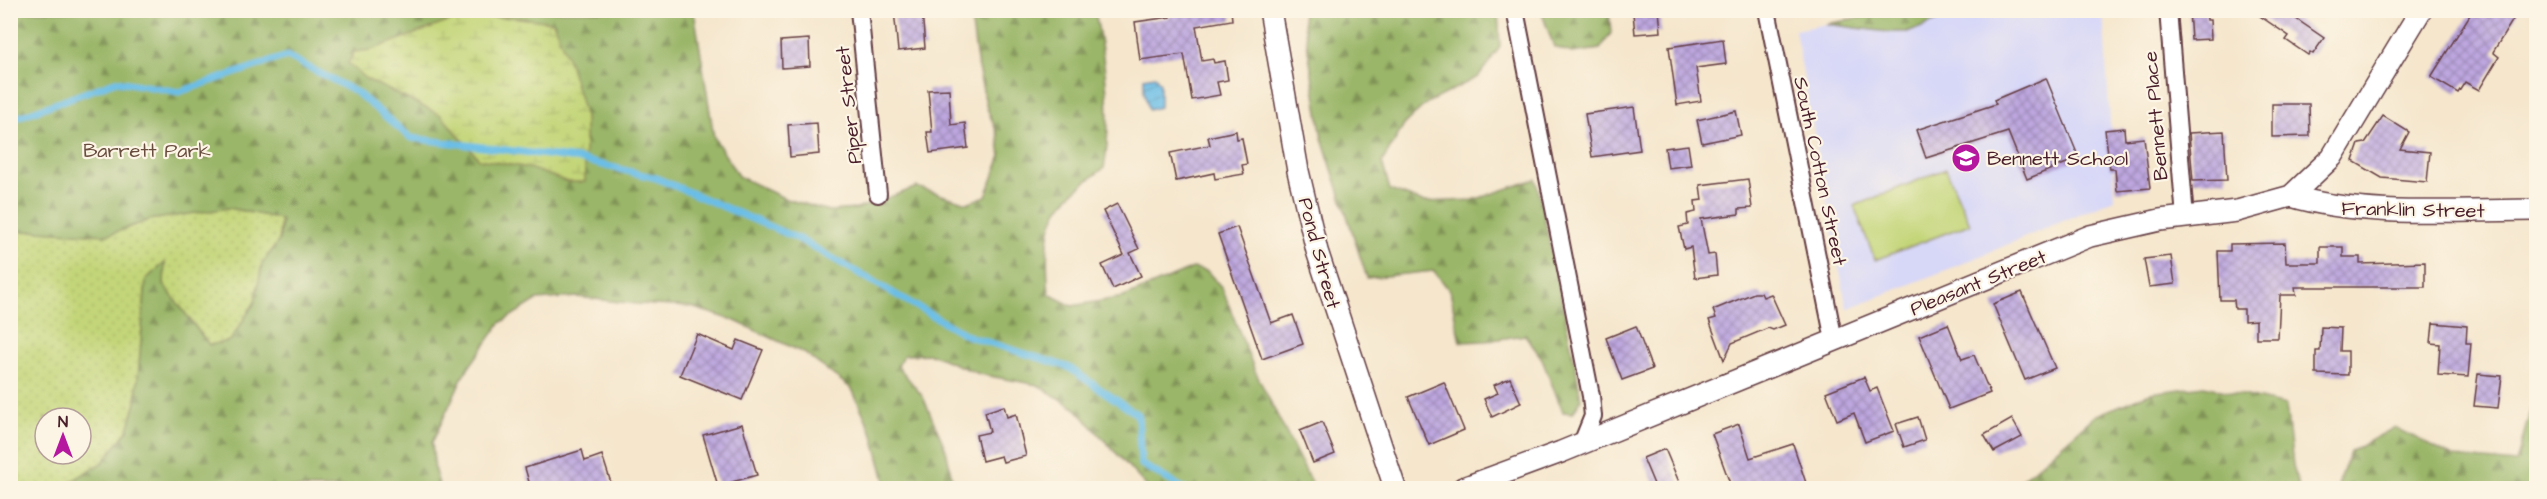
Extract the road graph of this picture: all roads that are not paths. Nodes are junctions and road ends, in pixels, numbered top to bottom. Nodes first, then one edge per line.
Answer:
1 (859, 10) edge
2 (1270, 10) edge
3 (1515, 10) edge
4 (1767, 10) edge
5 (2168, 10) edge
6 (2421, 10) edge
7 (878, 194) dead end
8 (2291, 196) junction
9 (2536, 210) edge
10 (2185, 218) junction
11 (1834, 340) junction
12 (1582, 443) junction
13 (1395, 489) edge
14 (1463, 489) edge

1 - 7 street, Piper Street
2 - 13 street, Pond Street
3 - 12 street
4 - 11 street, South Cotton Street
5 - 10 street, Bennett Place
6 - 8 street, Pleasant Street
8 - 9 street, Franklin Street
8 - 10 street, Pleasant Street
10 - 11 street, Pleasant Street
11 - 12 street, Pleasant Street
12 - 14 street, Pleasant Street

